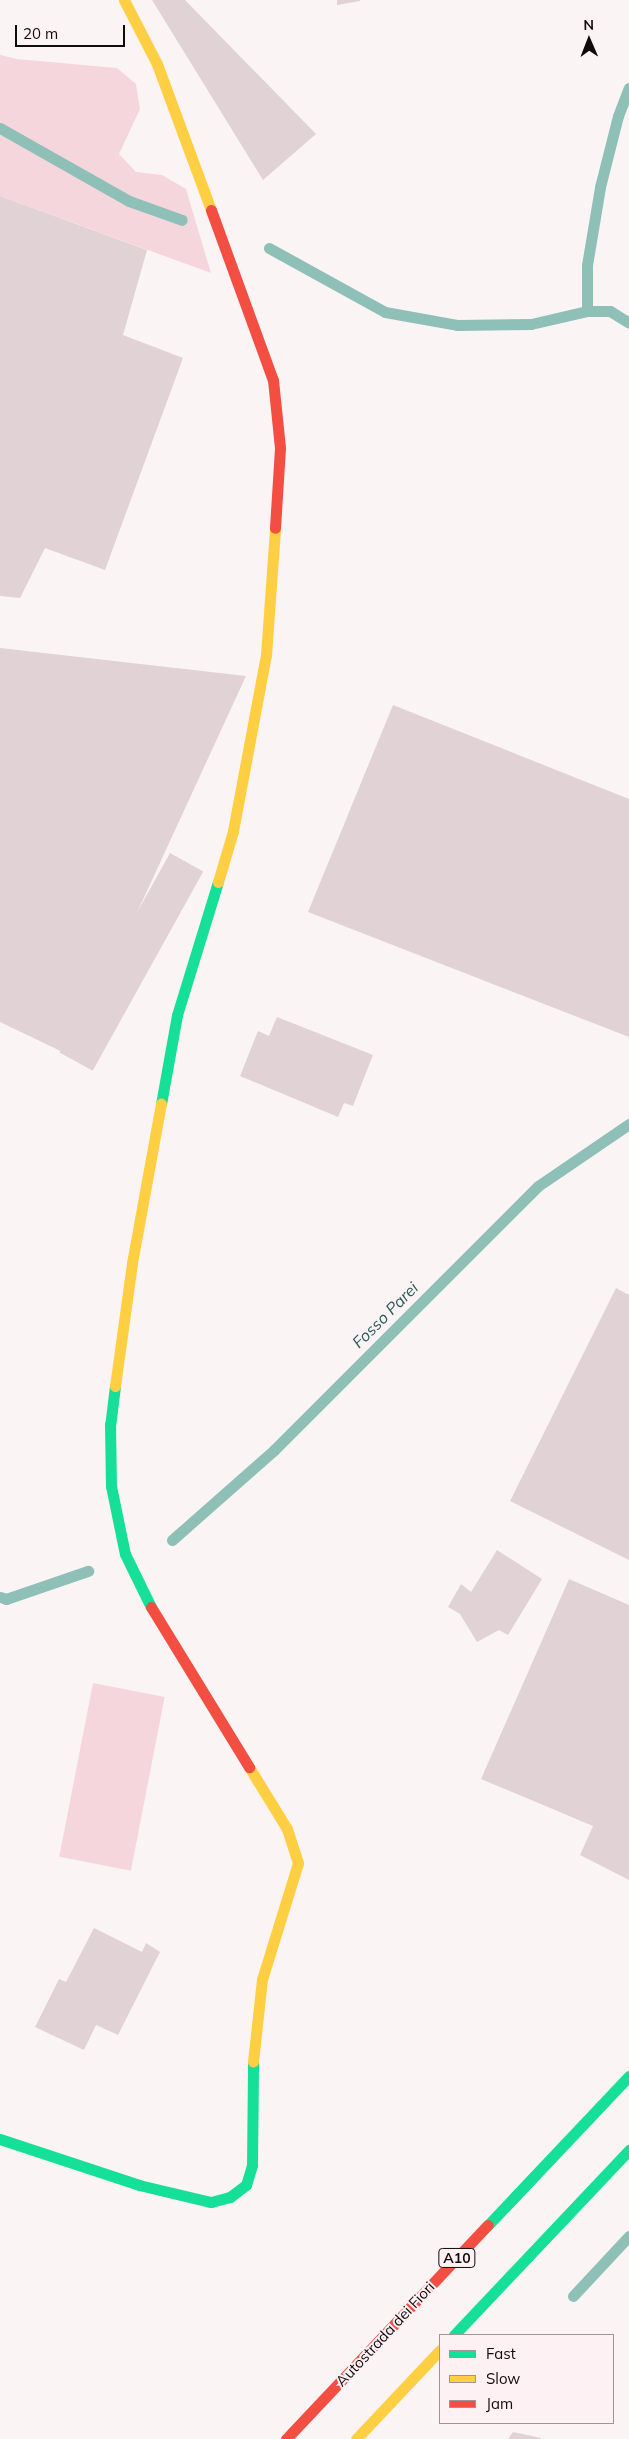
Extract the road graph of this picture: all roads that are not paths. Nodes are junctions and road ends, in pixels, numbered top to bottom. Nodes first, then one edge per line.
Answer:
1 (124, 0) edge
2 (629, 2076) edge
3 (0, 2139) edge
4 (629, 2150) edge
5 (455, 2334) edge
6 (439, 2351) edge
7 (286, 2439) edge
8 (356, 2439) edge

1 - 3 main road
2 - 7 main road, Autostrada dei Fiori / A10
4 - 5 main road
6 - 8 main road

